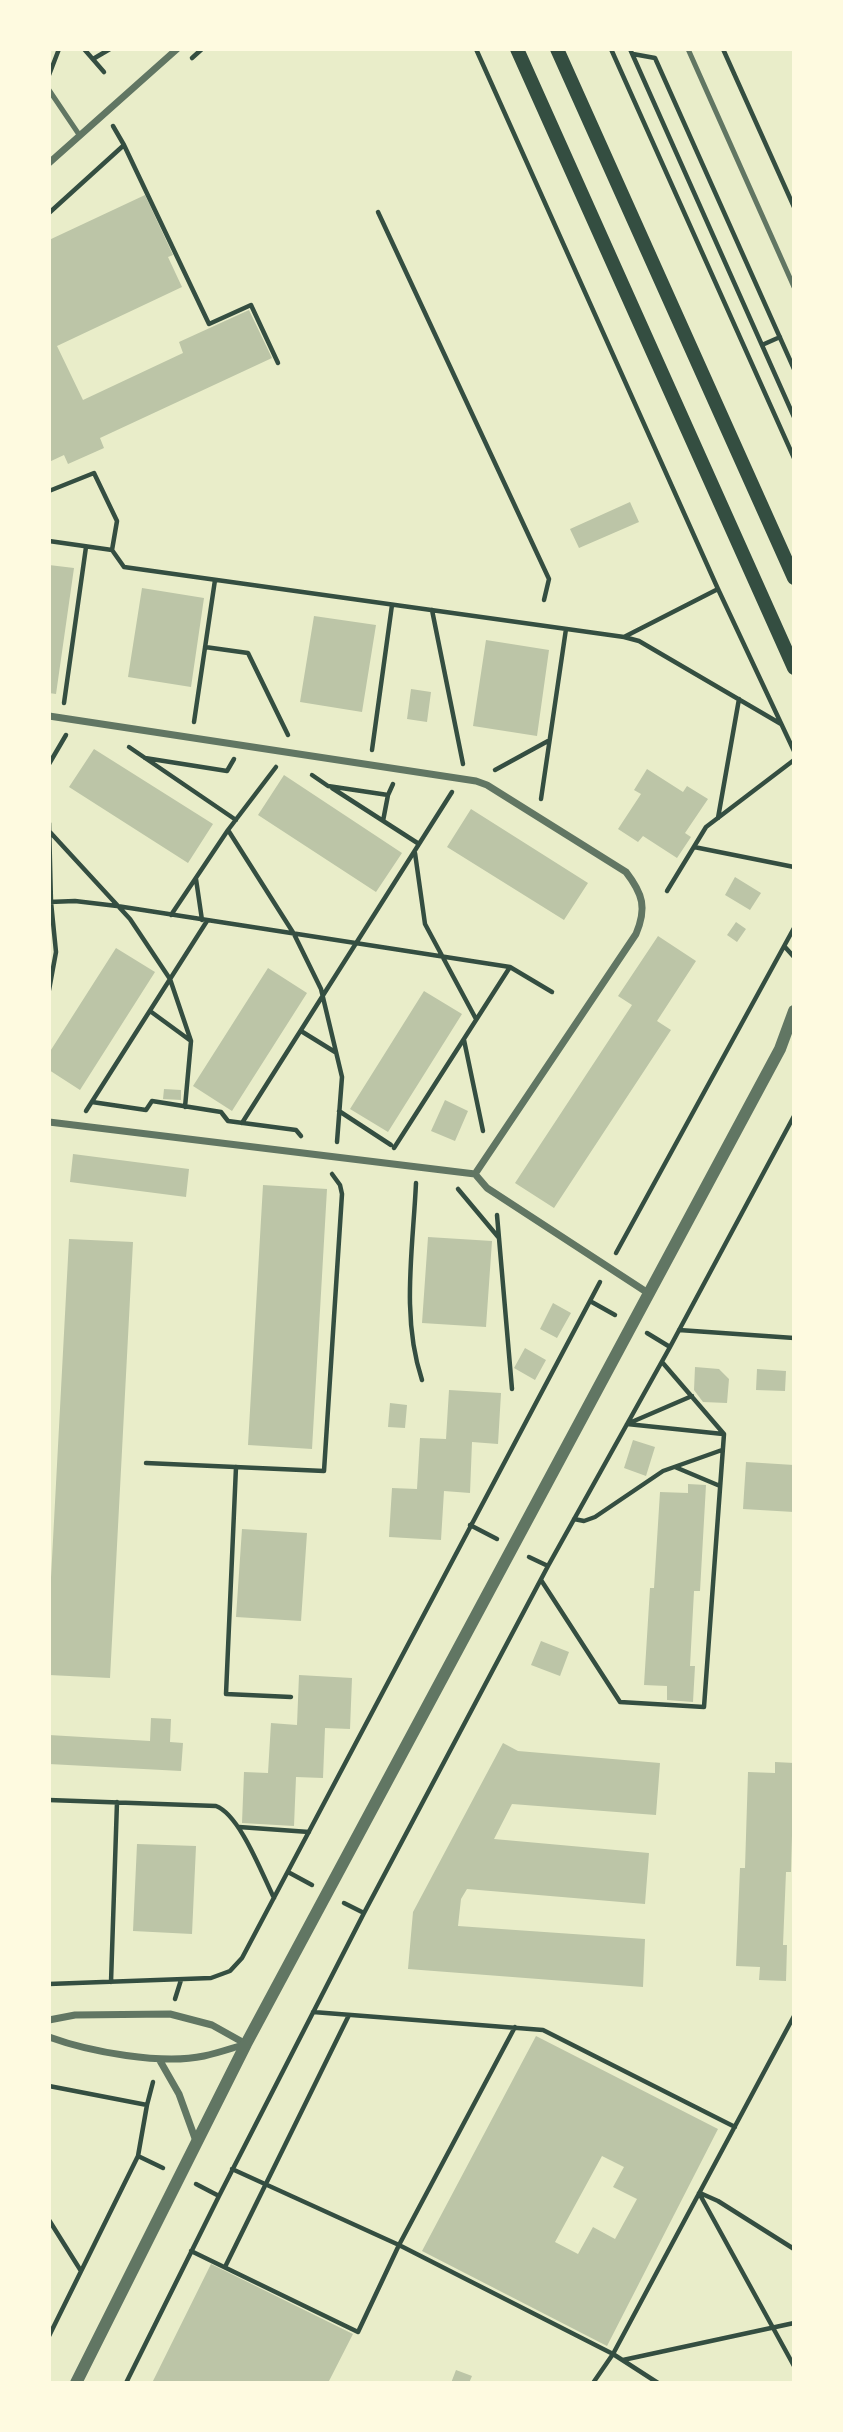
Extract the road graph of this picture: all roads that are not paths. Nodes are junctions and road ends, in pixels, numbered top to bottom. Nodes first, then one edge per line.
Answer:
1 (176, 49) edge
2 (517, 49) edge
3 (557, 49) edge
4 (688, 49) edge
5 (49, 90) edge
6 (80, 136) junction
7 (49, 163) edge
8 (794, 287) edge
9 (794, 578) edge
10 (794, 668) edge
11 (49, 716) edge
12 (794, 1011) edge
13 (794, 1038) edge
14 (780, 1049) junction
15 (49, 1122) edge
16 (475, 1174) junction
17 (648, 1293) junction
18 (49, 2020) edge
19 (49, 2037) edge
20 (246, 2044) junction
21 (159, 2059) junction
22 (196, 2141) junction
23 (76, 2383) edge

1 - 6 street
2 - 10 main road
3 - 9 main road
4 - 8 lane
5 - 6 lane
6 - 7 street
11 - 16 street
12 - 14 street
13 - 14 street
14 - 17 street
15 - 16 street
16 - 17 street
17 - 20 street
18 - 20 street
19 - 21 street
20 - 21 street
20 - 22 street
21 - 22 street
22 - 23 street

